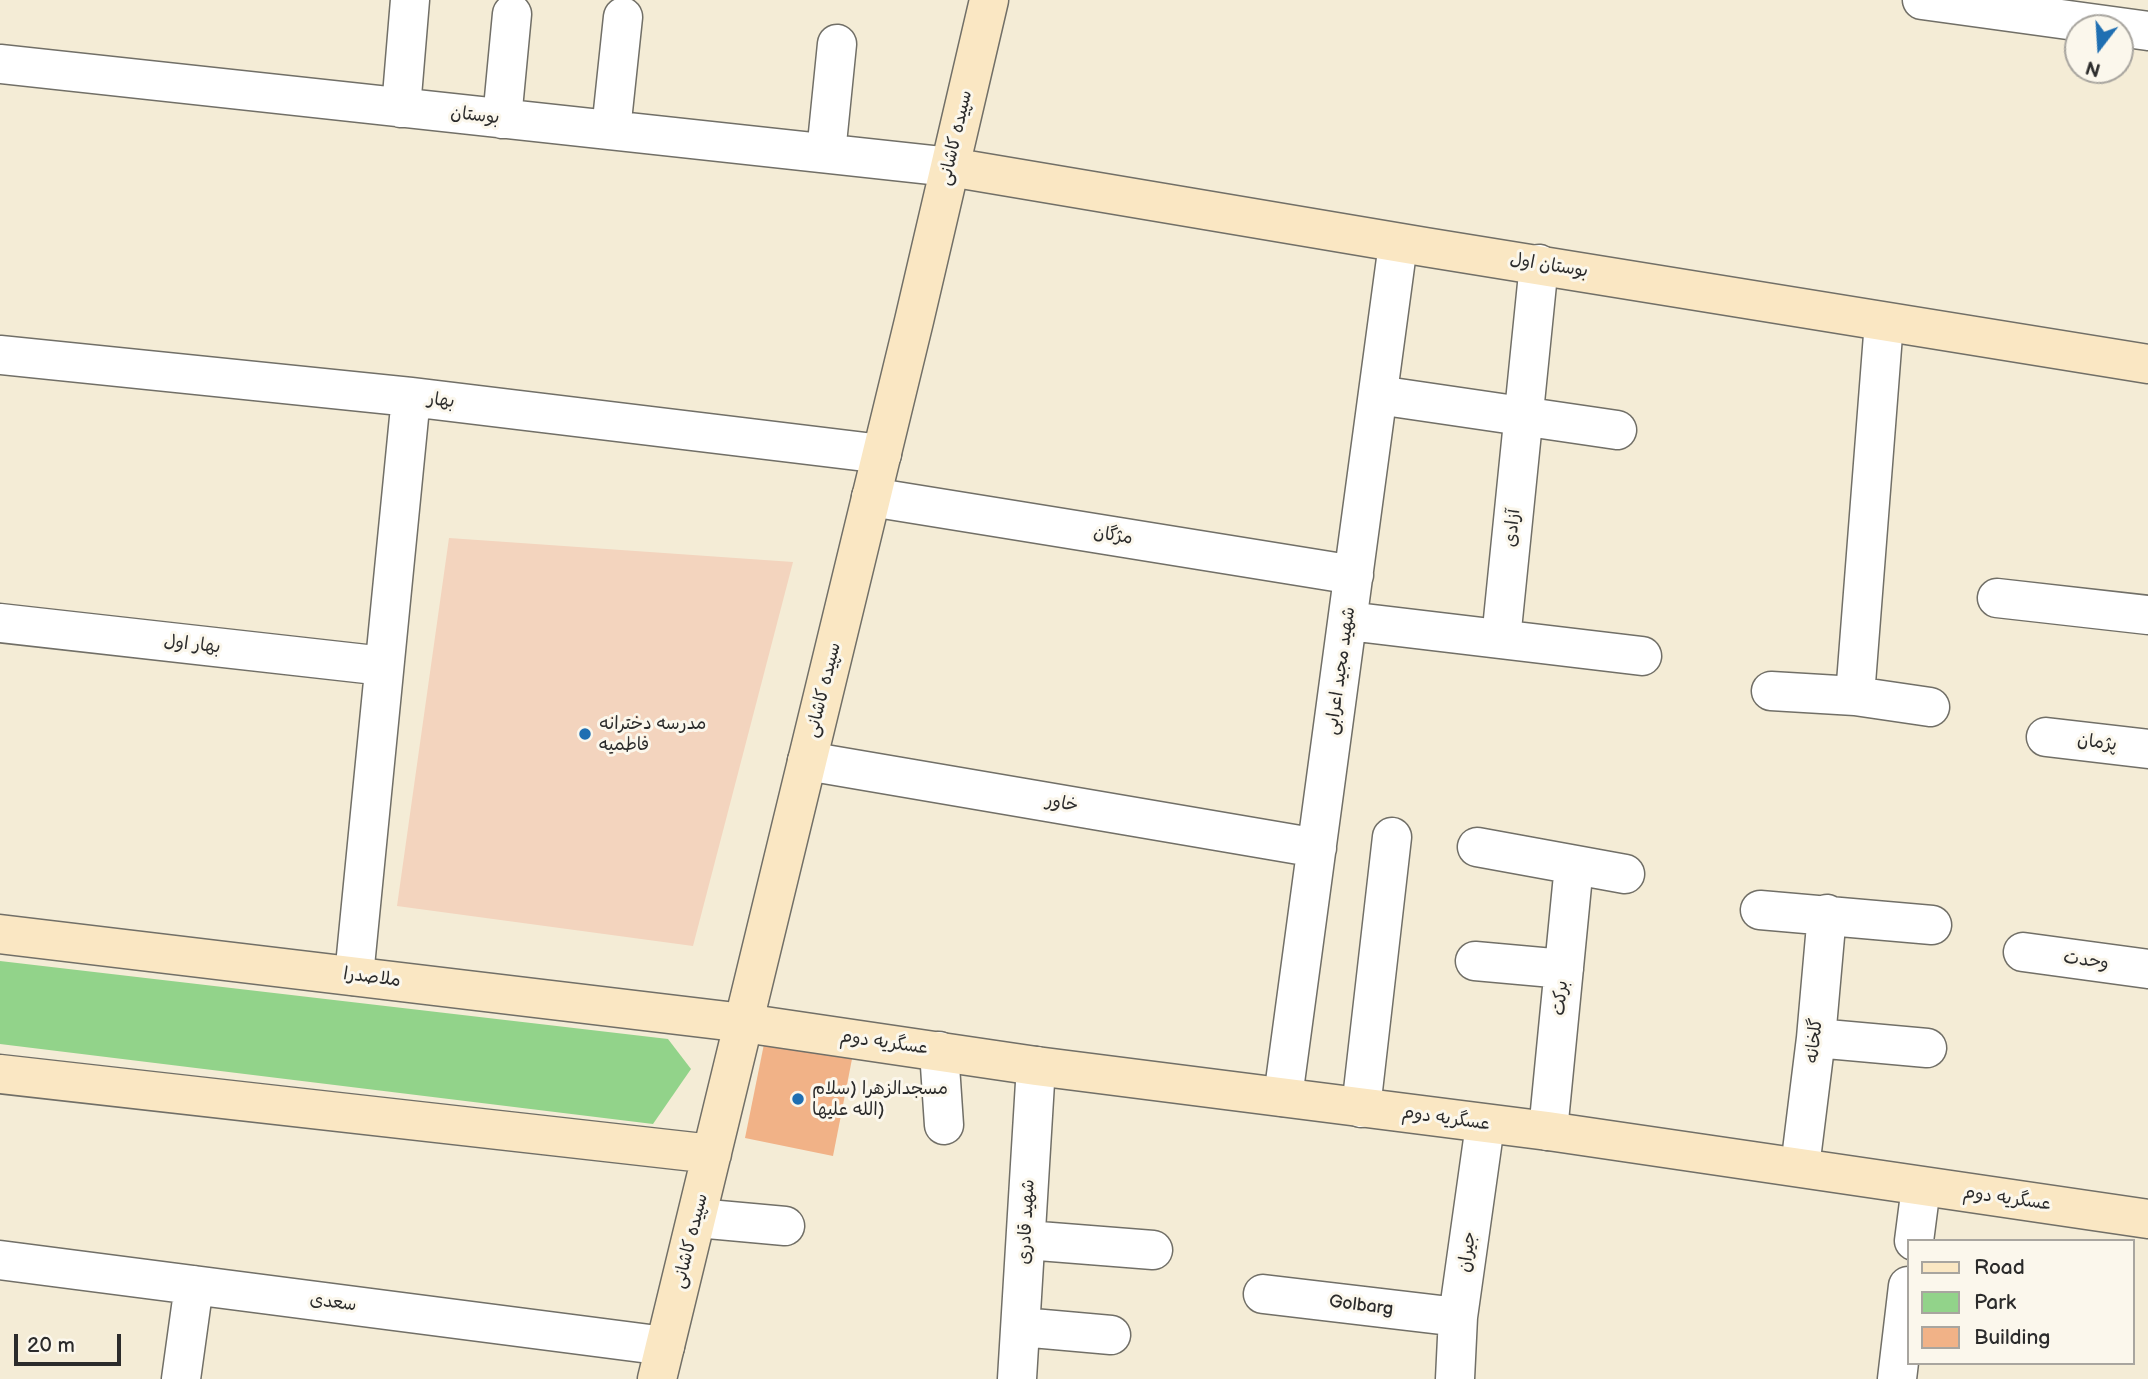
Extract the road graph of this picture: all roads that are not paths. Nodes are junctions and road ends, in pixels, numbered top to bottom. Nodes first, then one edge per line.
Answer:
1 (410, 0) edge
2 (989, 0) edge
3 (1922, 0) edge
4 (512, 14) dead end
5 (623, 17) dead end
6 (2148, 31) edge
7 (837, 44) dead end
8 (0, 64) edge
9 (401, 108) junction
10 (502, 119) junction
11 (611, 131) junction
12 (826, 153) junction
13 (950, 167) junction
14 (1398, 244) junction
15 (1539, 264) junction
16 (1884, 322) junction
17 (0, 355) edge
18 (2148, 364) edge
19 (1378, 395) junction
20 (411, 397) junction
21 (1525, 417) junction
22 (1617, 430) dead end
23 (882, 454) junction
24 (871, 496) junction
25 (1354, 575) junction
26 (1997, 598) dead end
27 (2148, 615) edge
28 (1348, 621) junction
29 (0, 624) edge
30 (1501, 639) junction
31 (1642, 656) dead end
32 (384, 666) junction
33 (1772, 691) dead end
34 (1855, 696) junction
35 (1930, 708) dead end
36 (2046, 737) dead end
37 (2148, 749) edge
38 (807, 761) junction
39 (1392, 837) dead end
40 (1477, 847) dead end
41 (1317, 848) junction
42 (1574, 864) junction
43 (1625, 874) dead end
44 (1760, 910) dead end
45 (1827, 914) junction
46 (1932, 925) dead end
47 (0, 934) edge
48 (2024, 952) dead end
49 (1475, 961) dead end
50 (1564, 969) junction
51 (2148, 970) edge
52 (354, 976) junction
53 (744, 1023) junction
54 (1816, 1038) junction
55 (1927, 1048) dead end
56 (939, 1051) junction
57 (1036, 1066) junction
58 (0, 1074) edge
59 (1283, 1097) junction
60 (1361, 1108) junction
61 (944, 1125) dead end
62 (1485, 1125) junction
63 (1548, 1131) junction
64 (712, 1154) junction
65 (1800, 1167) junction
66 (1921, 1187) junction
67 (697, 1218) junction
68 (2148, 1219) edge
69 (785, 1226) dead end
70 (1914, 1239) edge
71 (1026, 1240) junction
72 (1153, 1250) dead end
73 (0, 1260) edge
74 (194, 1285) junction
75 (1263, 1294) dead end
76 (1906, 1303) edge
77 (1458, 1317) junction
78 (1021, 1327) junction
79 (1111, 1335) dead end
80 (661, 1363) edge
81 (180, 1379) edge
82 (1017, 1379) edge
83 (1455, 1379) edge
84 (1897, 1379) edge

1 - 9 street
2 - 13 street, سپیده کاشانی
3 - 6 street
4 - 10 street
5 - 11 street
7 - 12 street
8 - 9 street, بوستان
9 - 10 street, بوستان
10 - 11 street, بوستان
11 - 12 street, بوستان
12 - 13 street, بوستان
13 - 14 street, بوستان اول
13 - 23 street, سپیده کاشانی
14 - 15 street, بوستان اول
14 - 19 street, شهید مجید اعرابی
15 - 16 street, بوستان اول
15 - 21 street, آزادی
16 - 18 street, بوستان اول
16 - 34 street
17 - 20 street, بهار
19 - 21 street
19 - 25 street, شهید مجید اعرابی
20 - 23 street, بهار
20 - 32 street
21 - 22 street
21 - 30 street, آزادی
23 - 24 street, سپیده کاشانی
24 - 25 street, مژگان
24 - 38 street, سپیده کاشانی
25 - 28 street, شهید مجید اعرابی
26 - 27 street
28 - 30 street
28 - 41 street, شهید مجید اعرابی
29 - 32 street, بهار اول
30 - 31 street
32 - 52 street
33 - 34 street
34 - 35 street
36 - 37 street, پژمان
38 - 41 street, خاور
38 - 53 street, سپیده کاشانی
39 - 60 street
40 - 42 street
41 - 59 street, شهید مجید اعرابی
42 - 43 street
42 - 50 street, برکت
44 - 45 street
45 - 46 street
45 - 54 street, گلخانه
47 - 52 street, ملاصدرا
48 - 51 street, وحدت
49 - 50 street
50 - 63 street, برکت
52 - 53 street, ملاصدرا
53 - 56 street, عسگریه دوم
53 - 64 street, سپیده کاشانی
54 - 55 street
54 - 65 street, گلخانه
56 - 57 street, عسگریه دوم
56 - 61 street
57 - 59 street, عسگریه دوم
57 - 71 street, شهید قادری
58 - 64 street
59 - 60 street, عسگریه دوم
60 - 62 street, عسگریه دوم
62 - 63 street, عسگریه دوم
62 - 77 street, جیران
63 - 65 street, عسگریه دوم
64 - 67 street, سپیده کاشانی
65 - 66 street, عسگریه دوم
66 - 68 street, عسگریه دوم
66 - 70 street
67 - 69 street
67 - 80 street, سپیده کاشانی
71 - 72 street
71 - 78 street, شهید قادری
73 - 74 street, سعدی
74 - 80 street, سعدی
74 - 81 street
75 - 77 street, Golbarg
76 - 84 street
77 - 83 street, جیران
78 - 79 street
78 - 82 street, شهید قادری

